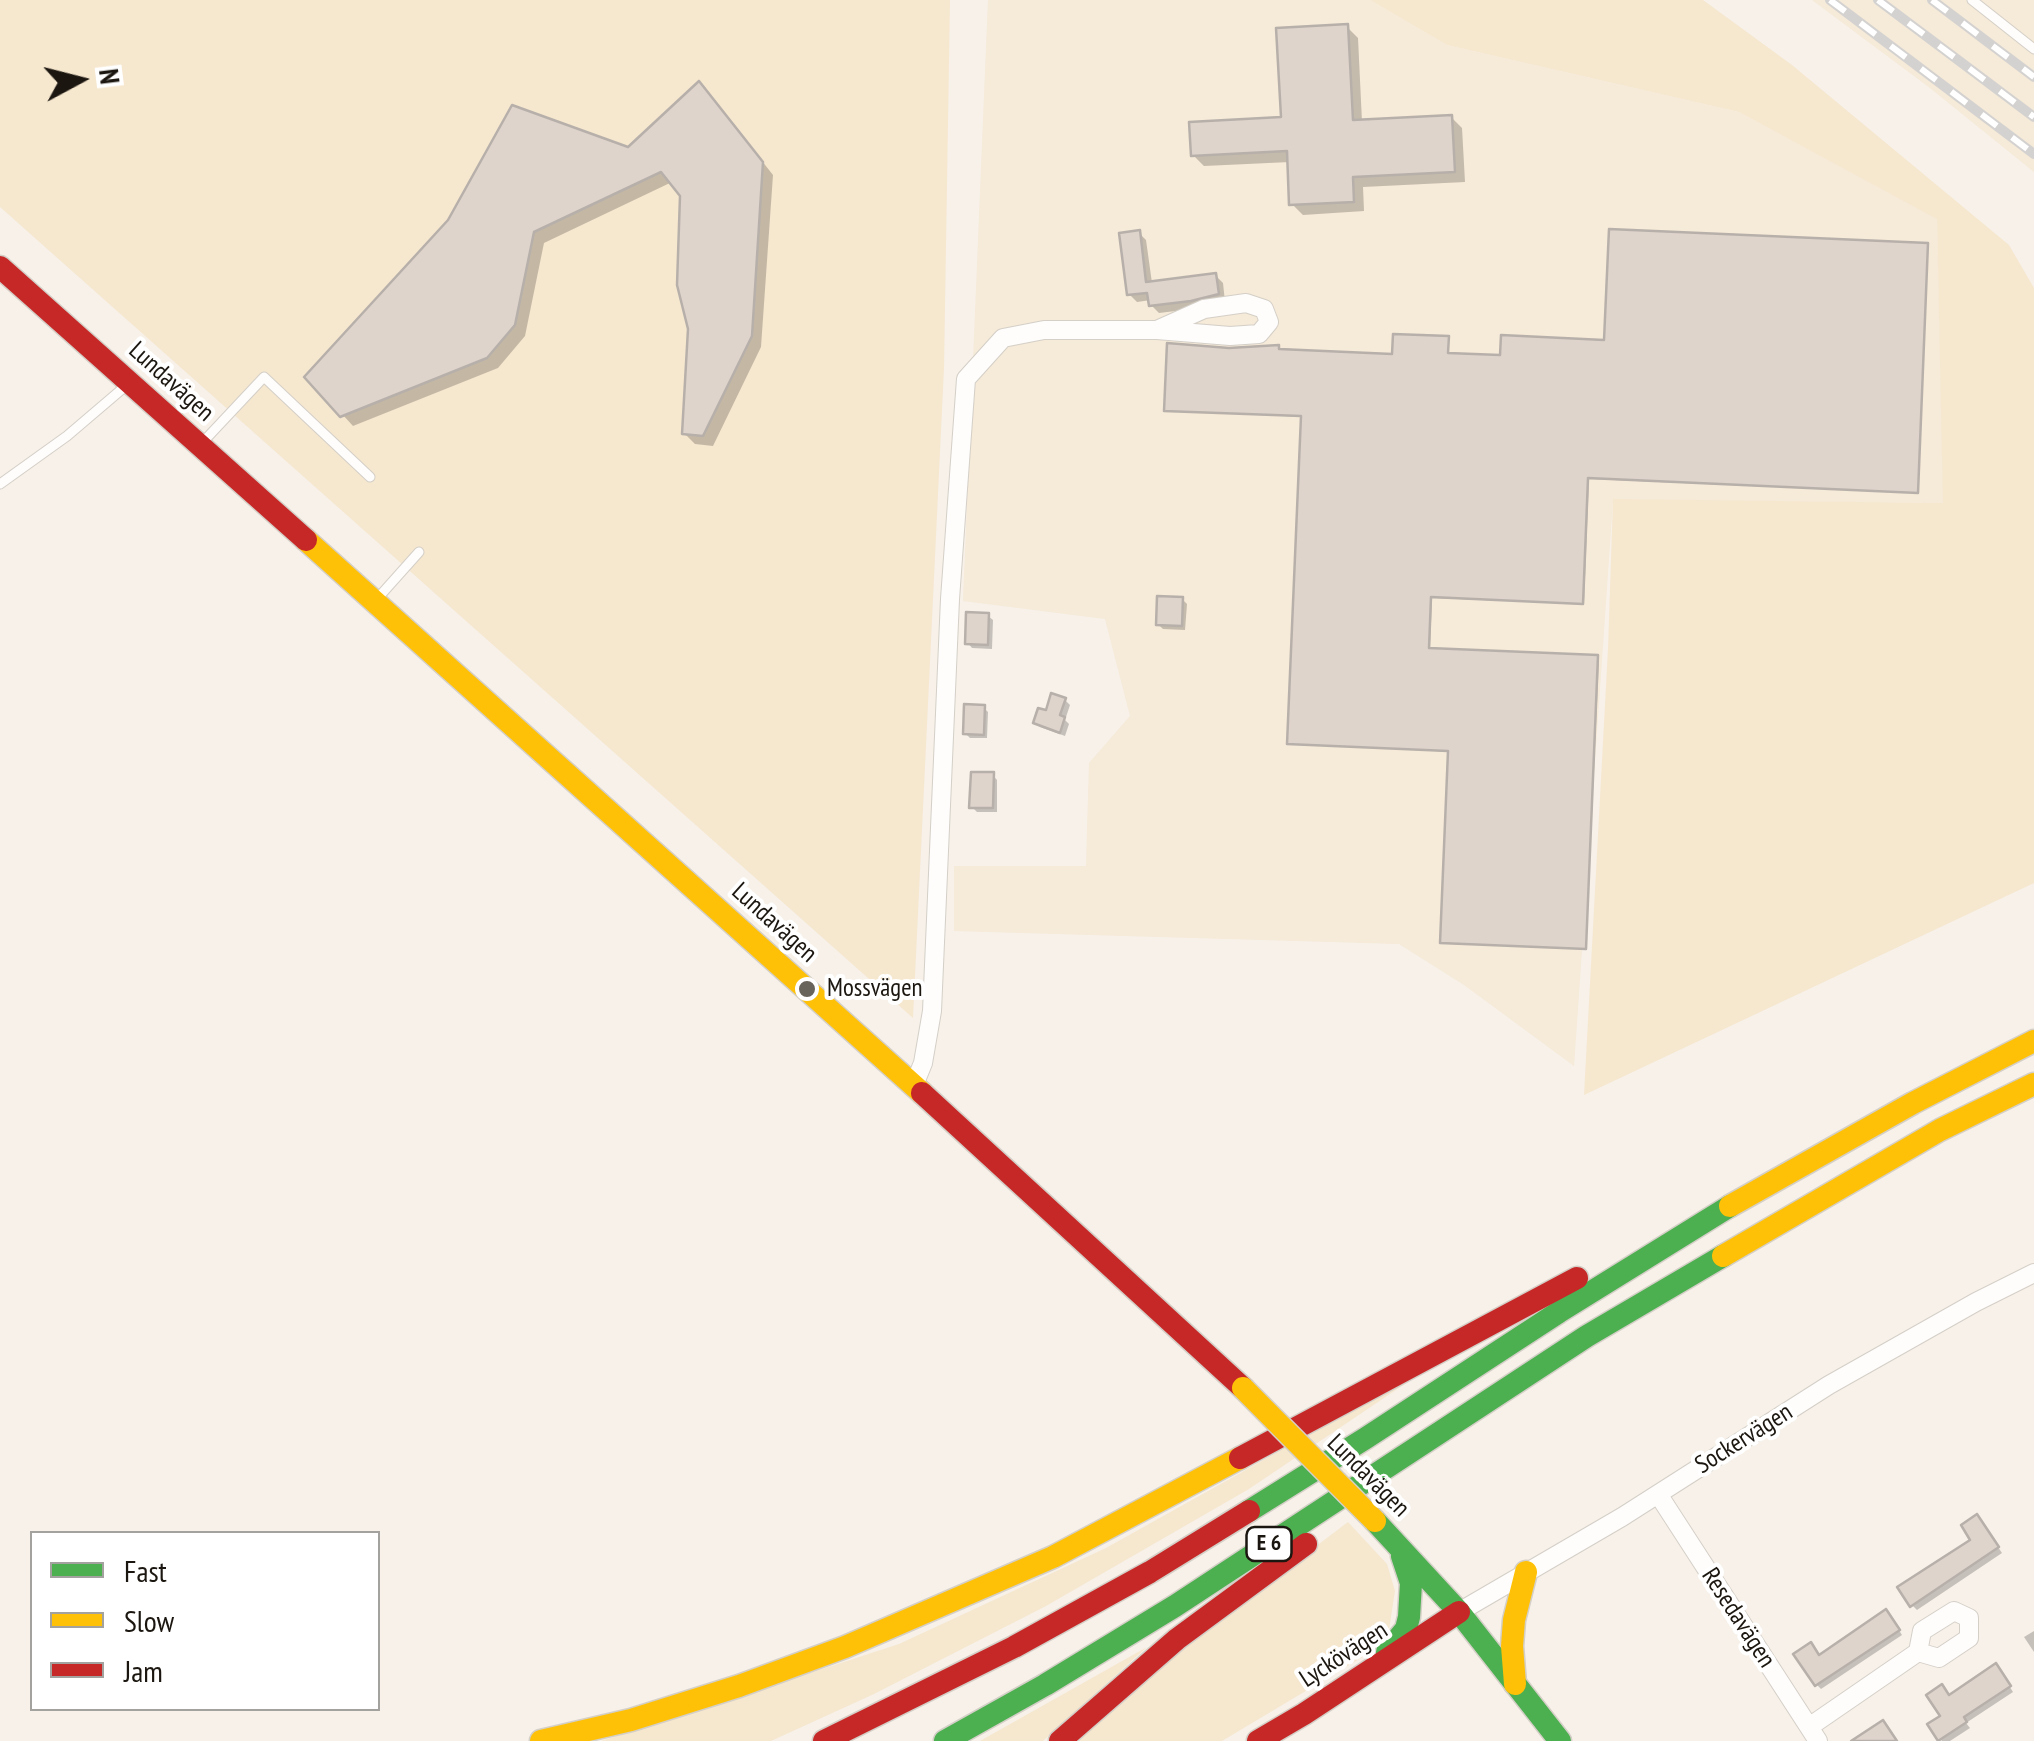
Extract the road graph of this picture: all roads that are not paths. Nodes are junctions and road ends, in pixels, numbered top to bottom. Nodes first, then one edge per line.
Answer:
1 (1972, 0) edge
2 (2034, 49) edge
3 (0, 266) edge
4 (1157, 330) junction
5 (130, 382) junction
6 (200, 444) junction
7 (370, 477) dead end
8 (0, 484) edge
9 (419, 552) dead end
10 (376, 602) junction
11 (2034, 1041) edge
12 (2034, 1084) edge
13 (914, 1085) junction
14 (1735, 1203) junction
15 (2034, 1272) edge
16 (1587, 1336) junction
17 (1658, 1494) junction
18 (1396, 1542) junction
19 (1526, 1572) junction
20 (1459, 1612) junction
21 (1918, 1652) dead end
22 (1360, 1677) junction
23 (1515, 1684) junction
24 (1814, 1734) edge
25 (542, 1741) edge
26 (824, 1741) edge
27 (945, 1741) edge
28 (1060, 1741) edge
29 (1258, 1741) edge
30 (1560, 1741) edge

1 - 2 lane
3 - 5 main road, Lundavägen
4 - 4 street
4 - 13 street
5 - 6 main road, Lundavägen
5 - 8 lane
6 - 7 lane
6 - 10 main road, Lundavägen
9 - 10 lane
10 - 13 main road, Lundavägen
11 - 14 main road, E 6
12 - 16 main road, E 6
13 - 18 main road, Lundavägen, bridge
14 - 25 main road
14 - 26 main road, E 6
15 - 17 street, Sockervägen
16 - 27 main road, E 6
16 - 28 main road
17 - 19 street, Sockervägen
17 - 24 street, Resedavägen
18 - 20 main road, Lundavägen
18 - 22 main road
19 - 20 street, Sockervägen
19 - 23 main road
20 - 22 main road, Lyckövägen
20 - 23 main road, Lundavägen
21 - 24 street
22 - 29 main road, Lyckövägen
23 - 30 main road, Lundavägen

